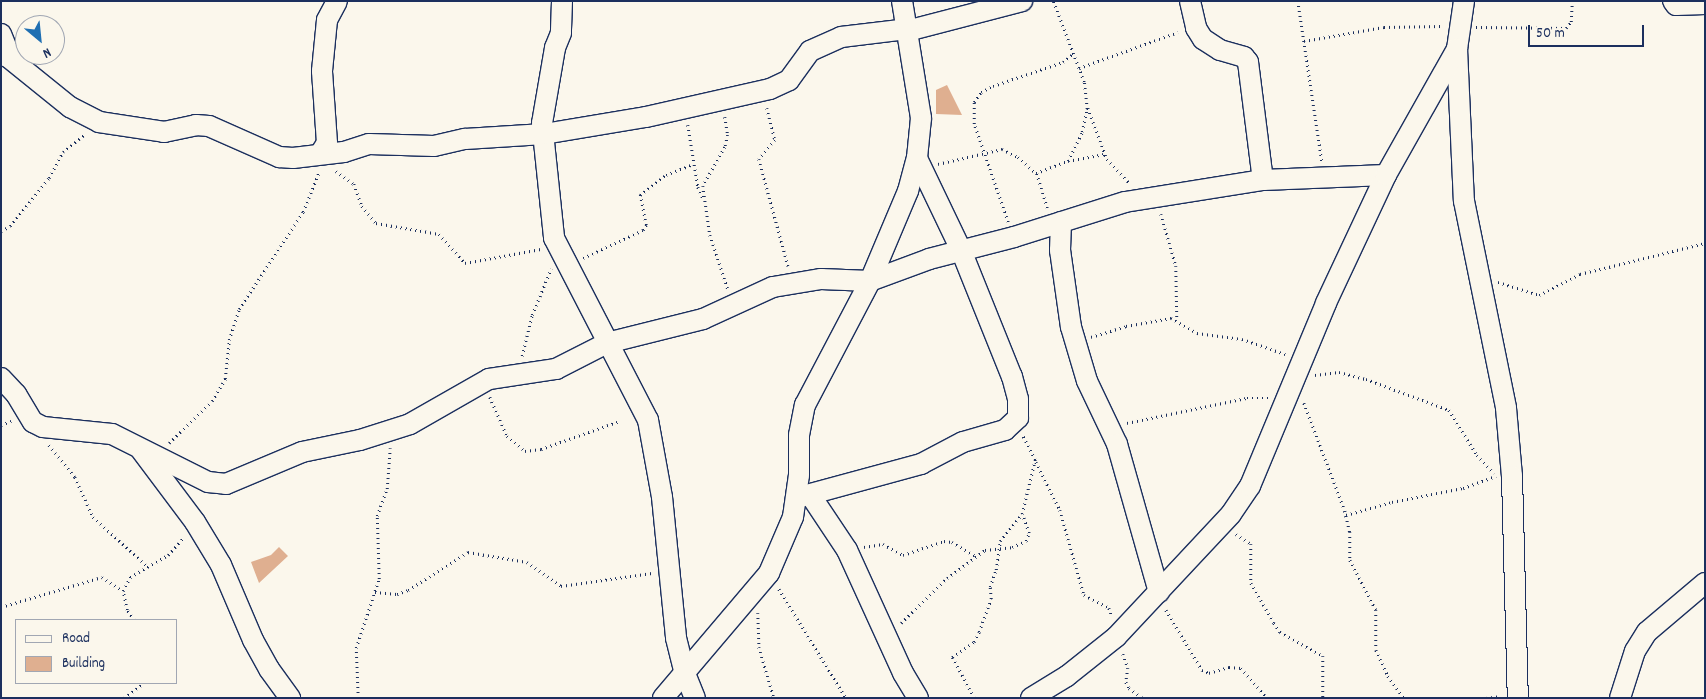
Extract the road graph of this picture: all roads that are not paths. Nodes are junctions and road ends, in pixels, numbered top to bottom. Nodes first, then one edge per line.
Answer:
1 (337, 1) edge
2 (562, 1) edge
3 (902, 1) edge
4 (1022, 1) edge
5 (1190, 1) edge
6 (1464, 1) edge
7 (1673, 1) edge
8 (1705, 4) edge
9 (907, 30) junction
10 (1, 34) edge
11 (1457, 50) junction
12 (6, 57) edge
13 (544, 134) junction
14 (323, 155) junction
15 (919, 163) junction
16 (1386, 175) junction
17 (1263, 180) junction
18 (1057, 223) junction
19 (961, 250) junction
20 (870, 281) junction
21 (607, 343) junction
22 (1, 378) edge
23 (135, 444) junction
24 (804, 497) junction
25 (1705, 583) edge
26 (1160, 592) junction
27 (684, 671) junction
28 (290, 698) edge
29 (663, 698) edge
30 (695, 698) edge
31 (918, 698) edge
32 (1031, 698) edge
33 (1518, 698) edge
34 (1620, 698) edge

1 - 14 street
2 - 13 street
3 - 9 street
4 - 9 street
5 - 17 street
6 - 11 street
7 - 8 street
9 - 13 street
9 - 15 street
10 - 12 street
11 - 16 street
11 - 33 street
12 - 14 street
13 - 14 street
13 - 21 street
15 - 19 street
15 - 20 street
16 - 17 street
16 - 26 street
17 - 18 street
18 - 19 street
18 - 26 street
19 - 20 street
19 - 24 street
20 - 21 street
20 - 24 street
21 - 23 street
21 - 27 street
22 - 23 street
23 - 28 street
24 - 27 street
24 - 31 street
25 - 34 street
26 - 32 street
27 - 29 street
27 - 30 street

